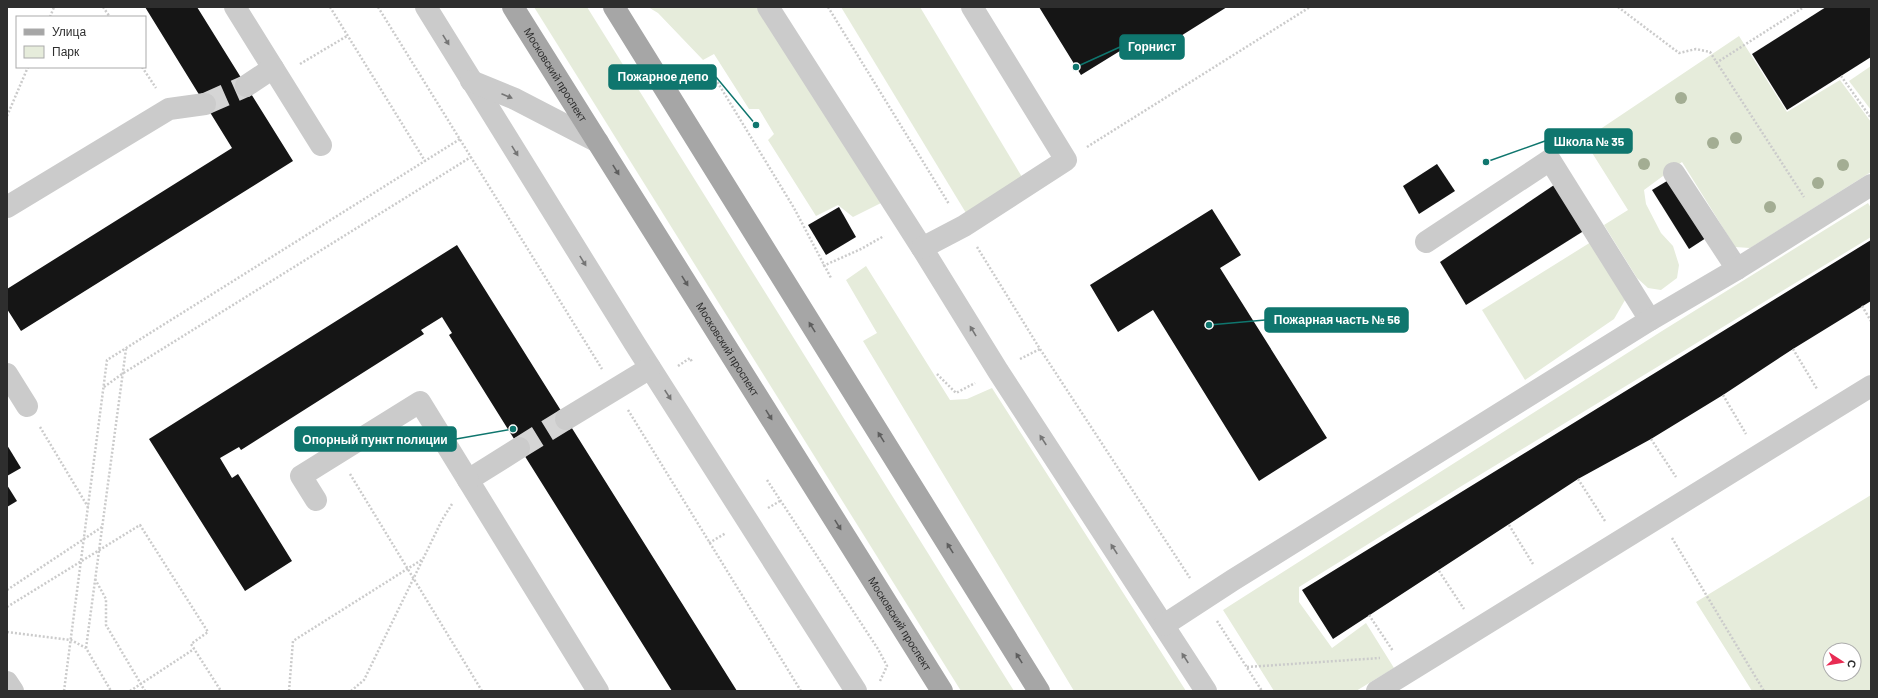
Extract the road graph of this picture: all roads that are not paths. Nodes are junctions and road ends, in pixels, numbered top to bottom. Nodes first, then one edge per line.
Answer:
1 (236, 7) edge
2 (426, 7) edge
3 (513, 7) edge
4 (614, 7) edge
5 (768, 7) edge
6 (972, 7) edge
7 (276, 72) junction
8 (471, 81) junction
9 (246, 86) tunnel mouth
10 (205, 104) tunnel mouth
11 (598, 142) junction
12 (320, 145) dead end
13 (1674, 173) dead end
14 (1871, 184) edge
15 (7, 207) edge
16 (1426, 242) dead end
17 (922, 248) junction
18 (1737, 269) junction
19 (1650, 320) junction
20 (650, 368) junction
21 (7, 374) edge
22 (1871, 386) edge
23 (27, 406) road end
24 (566, 419) tunnel mouth
25 (519, 448) tunnel mouth
26 (468, 480) junction
27 (316, 500) dead end
28 (1164, 625) junction
29 (7, 682) edge
30 (13, 691) edge
31 (598, 691) edge
32 (856, 691) edge
33 (942, 691) edge
34 (1039, 691) edge
35 (1206, 691) edge
36 (1377, 691) edge

1 - 7 street
2 -> 8 street
3 - 11 main road, Московский проспект
34 -> 4 main road
5 - 17 street
6 - 17 street
7 - 9 street
7 - 12 street
8 -> 11 street
8 -> 20 street
10 - 15 street
11 -> 33 main road, Московский проспект
13 - 18 street
14 - 18 street
16 - 19 street
28 -> 17 street
18 - 19 street
19 - 28 street
20 - 24 street
20 -> 32 street
21 - 23 street
22 - 36 street
25 - 26 street
26 - 27 street
26 - 31 street
35 -> 28 street
29 - 30 street

